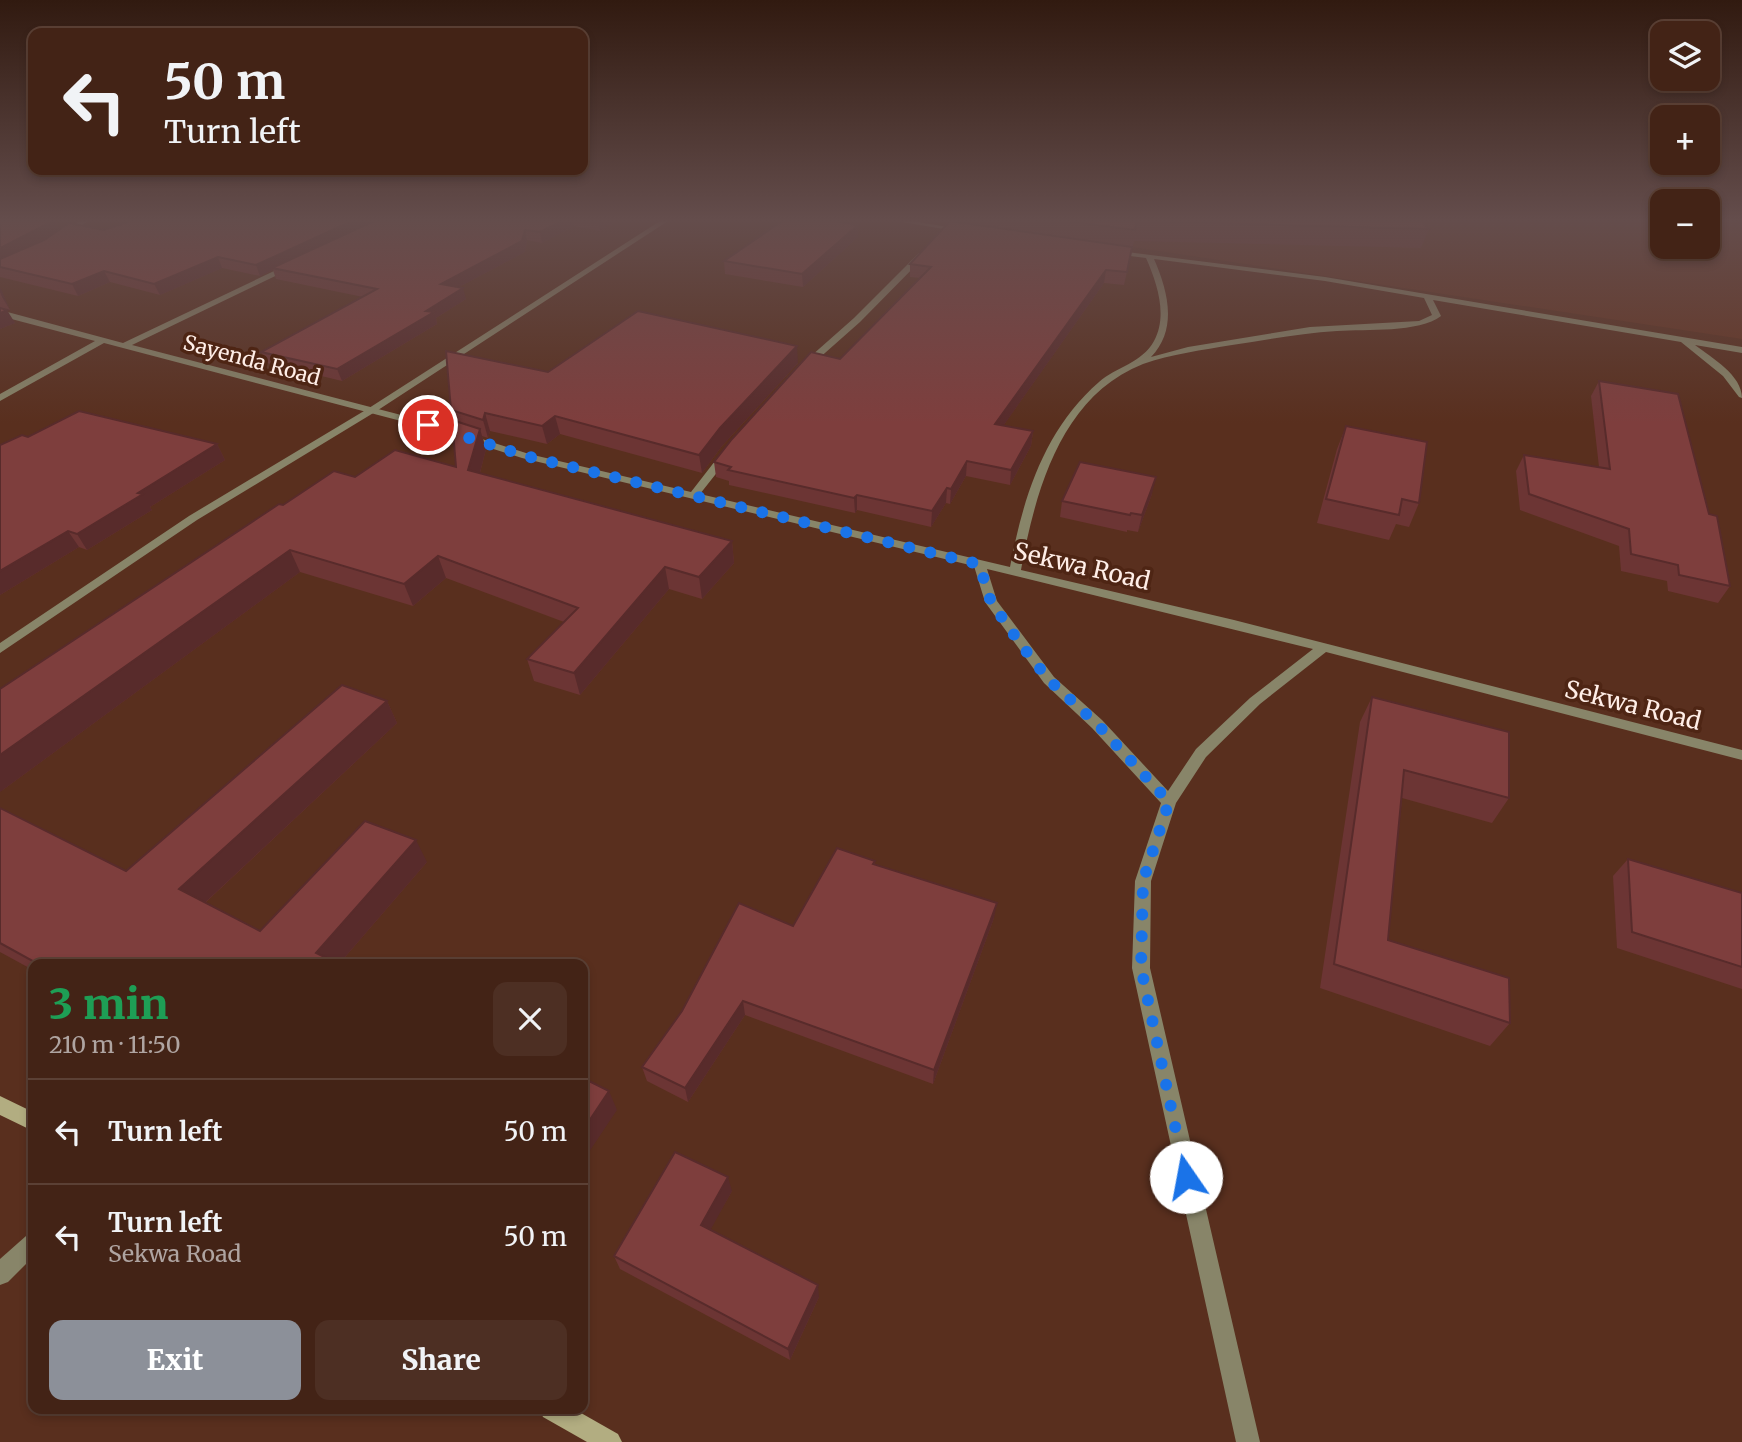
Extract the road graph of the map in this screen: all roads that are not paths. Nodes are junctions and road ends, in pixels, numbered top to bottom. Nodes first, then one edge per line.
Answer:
1 (244, 288) edge
2 (560, 288) edge
3 (888, 288) edge
4 (1163, 288) edge
5 (1381, 288) edge
6 (1427, 296) junction
7 (0, 313) edge
8 (104, 340) junction
9 (1683, 340) junction
10 (125, 345) junction
11 (1742, 350) edge
12 (1139, 362) junction
13 (795, 376) edge
14 (1742, 395) edge
15 (0, 398) edge
16 (372, 410) junction
17 (729, 450) edge
18 (693, 496) junction
19 (979, 564) junction
20 (1015, 572) junction
21 (1324, 647) junction
22 (0, 649) edge
23 (1742, 755) edge
24 (1169, 802) junction
25 (0, 1105) edge
26 (28, 1119) edge
27 (28, 1248) edge
28 (0, 1274) edge
29 (560, 1414) edge
30 (610, 1442) edge
31 (1248, 1442) edge

1 - 10 street
2 - 16 street
3 - 13 street
4 - 12 street
5 - 6 street
6 - 9 street
6 - 12 street
7 - 8 street, Sayenda Road
8 - 10 street, Sayenda Road
8 - 15 street
9 - 11 street
9 - 14 street
10 - 16 street, Sayenda Road
12 - 20 street
16 - 18 street, Sekwa Road
16 - 22 street
17 - 18 street
18 - 19 street, Sekwa Road
19 - 20 street, Sekwa Road
19 - 24 street
20 - 21 street, Sekwa Road
21 - 23 street, Sekwa Road
21 - 24 street
24 - 31 street
25 - 26 main road
27 - 28 street
29 - 30 main road

